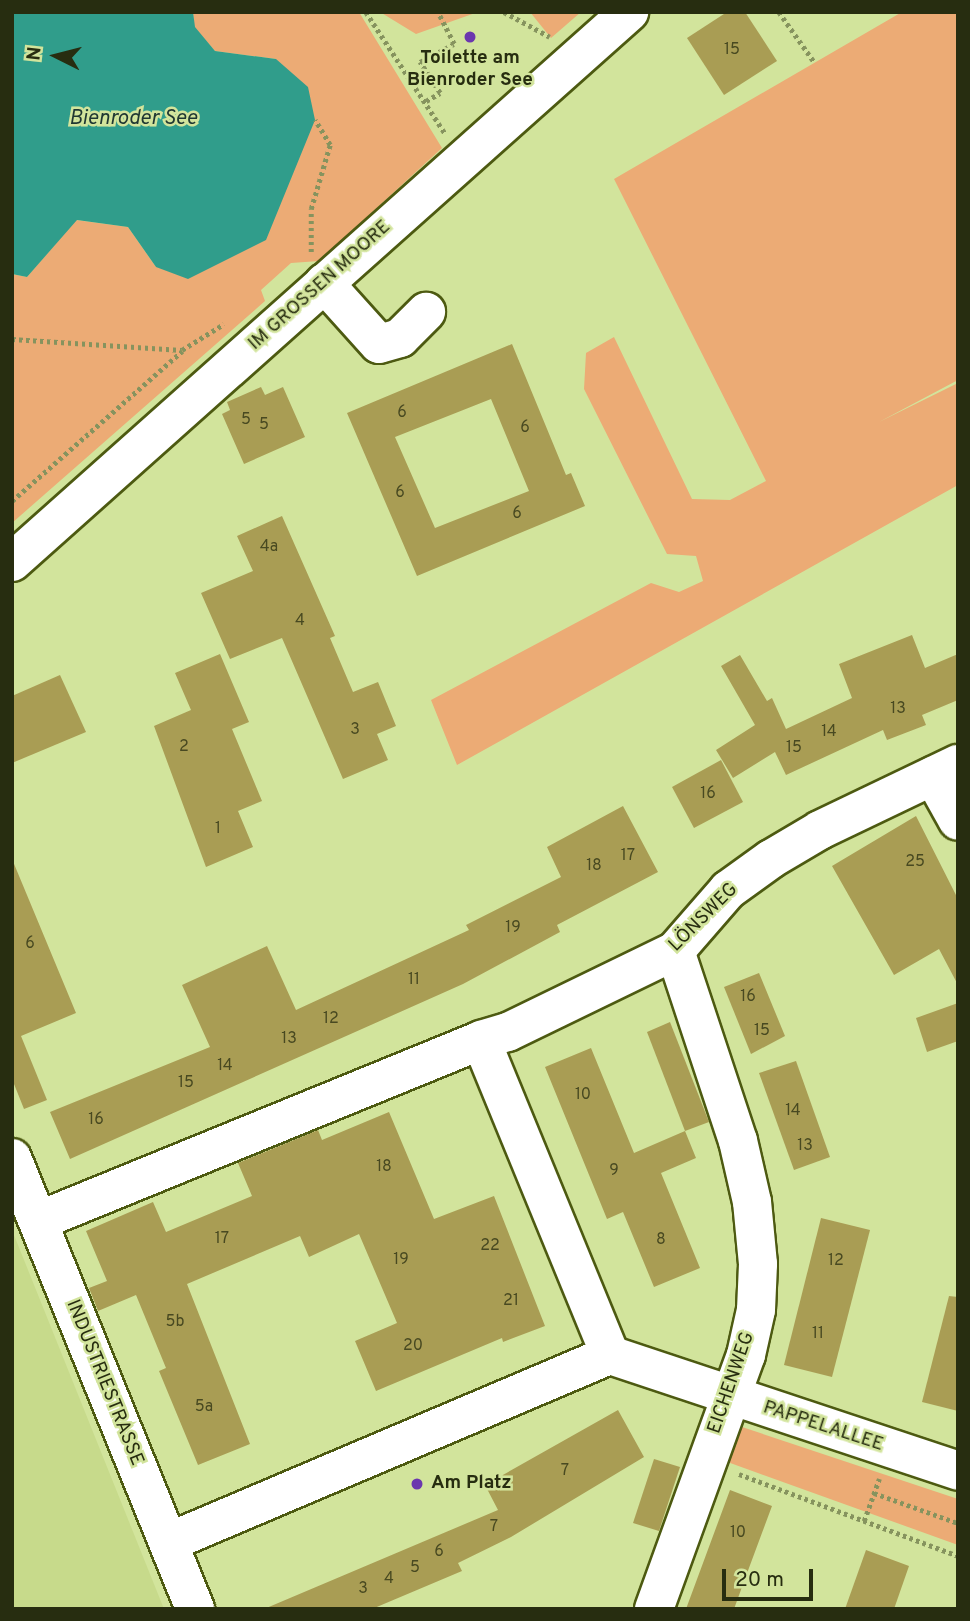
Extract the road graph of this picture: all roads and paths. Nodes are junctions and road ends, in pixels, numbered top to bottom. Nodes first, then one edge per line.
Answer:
1 (366, 12) edge
2 (438, 12) edge
3 (504, 12) edge
4 (629, 12) edge
5 (779, 12) edge
6 (586, 50) junction
7 (815, 63) dead end
8 (426, 101) junction
9 (315, 120) dead end
10 (463, 160) junction
11 (322, 284) junction
12 (426, 312) dead end
13 (236, 316) dead end
14 (12, 339) edge
15 (183, 350) junction
16 (12, 501) edge
17 (12, 562) edge
18 (946, 770) edge
19 (958, 821) edge
20 (675, 951) junction
21 (481, 1040) junction
22 (12, 1158) edge
23 (38, 1221) junction
24 (610, 1355) junction
25 (727, 1396) junction
26 (890, 1448) junction
27 (706, 1459) junction
28 (958, 1471) edge
29 (874, 1493) junction
30 (864, 1521) junction
31 (958, 1523) edge
32 (169, 1542) junction
33 (958, 1556) edge
34 (195, 1609) edge
35 (654, 1609) edge

1 - 8 path
2 - 8 path
3 - 6 path
4 - 6 street, IM GROSSEN MOORE
5 - 7 path
6 - 10 street, IM GROSSEN MOORE
8 - 10 path
9 - 11 path
10 - 11 street, IM GROSSEN MOORE
11 - 12 street
11 - 17 street, IM GROSSEN MOORE
13 - 15 path
14 - 15 path
15 - 16 path
18 - 19 street
18 - 20 street, LÖNSWEG
20 - 21 street, LÖNSWEG
20 - 25 street, EICHENWEG
21 - 23 street
21 - 24 street
22 - 23 street, INDUSTRIESTRASSE
23 - 32 street, INDUSTRIESTRASSE
24 - 25 street, PAPPELALLEE
24 - 32 street
25 - 26 street, PAPPELALLEE
25 - 27 street, EICHENWEG
26 - 28 street, PAPPELALLEE
26 - 29 path
27 - 30 path
27 - 35 street, EICHENWEG
29 - 30 path
29 - 31 path
30 - 33 path
32 - 34 street, INDUSTRIESTRASSE

